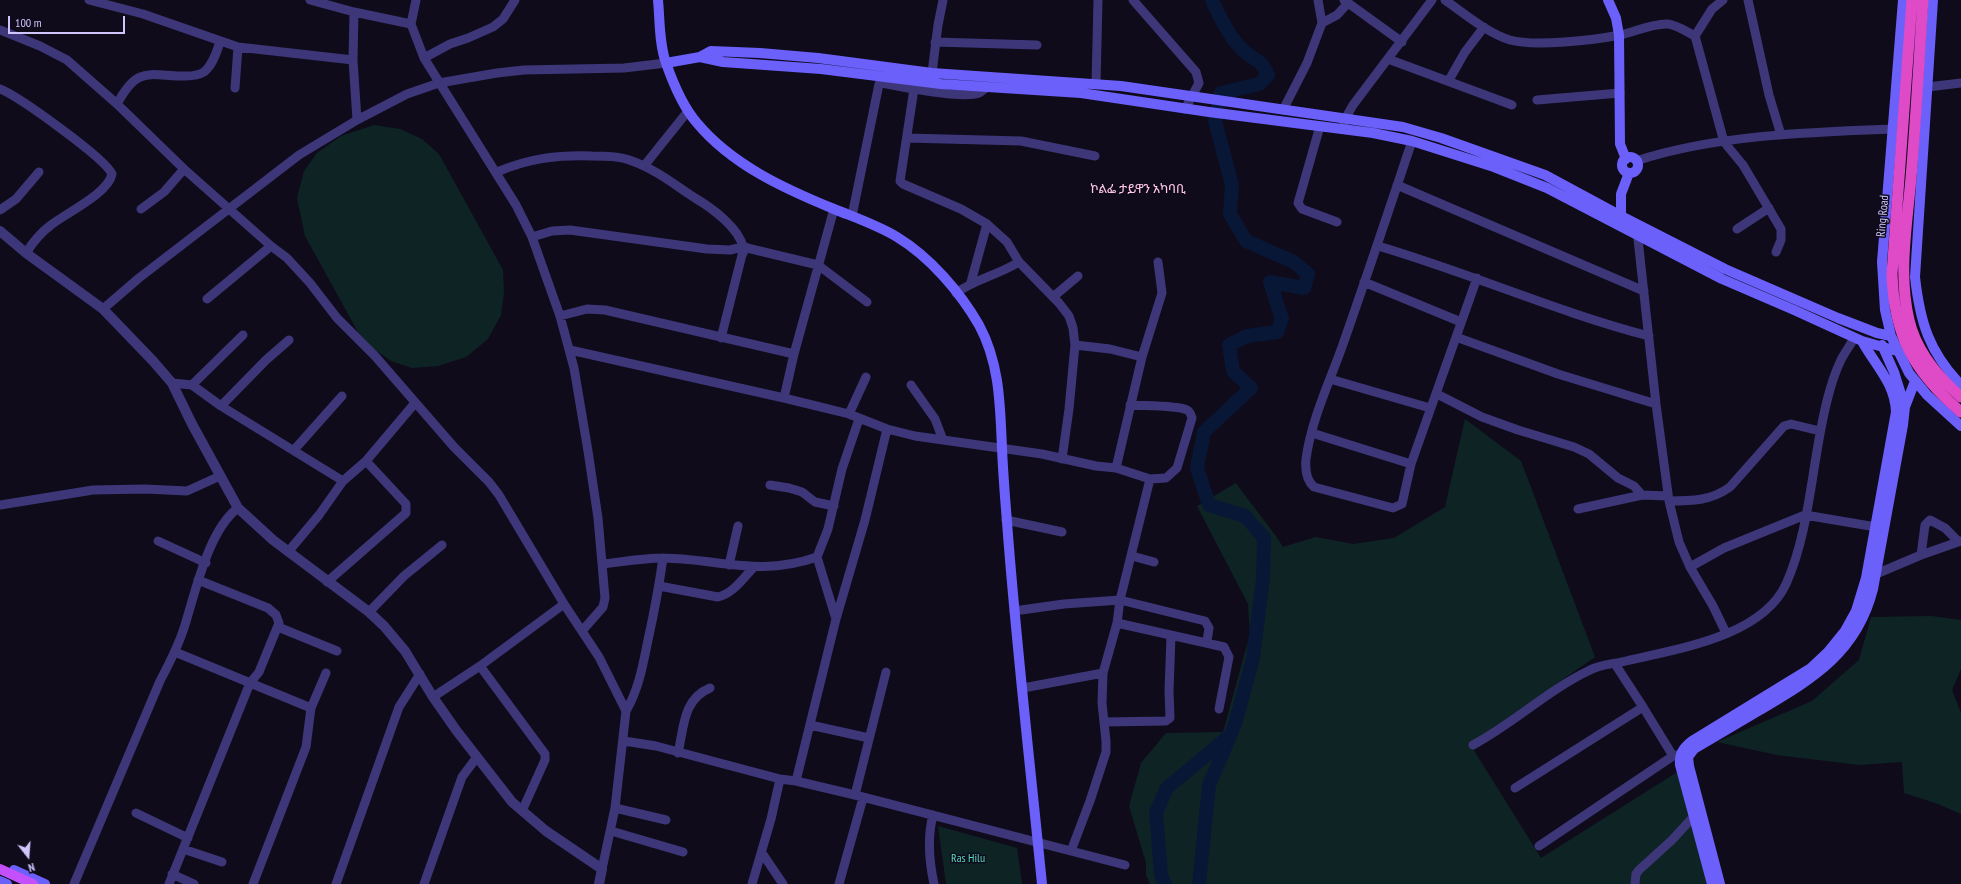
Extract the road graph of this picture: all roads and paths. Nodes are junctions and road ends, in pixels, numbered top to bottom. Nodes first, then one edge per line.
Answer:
1 (89, 0) edge
2 (310, 0) edge
3 (416, 0) edge
4 (515, 0) edge
5 (658, 0) edge
6 (943, 0) edge
7 (1098, 0) edge
8 (1133, 0) edge
9 (1318, 0) edge
10 (1432, 0) edge
11 (1445, 0) edge
12 (1608, 0) edge
13 (1723, 0) edge
14 (1748, 0) edge
15 (1903, 0) edge
16 (1912, 0) edge
17 (1923, 0) edge
18 (1933, 0) edge
19 (1346, 2) edge
20 (354, 12) junction
21 (1322, 23) junction
22 (411, 24) junction
23 (1484, 27) junction
24 (0, 30) edge
25 (1619, 35) junction
26 (1695, 36) junction
27 (220, 42) junction
28 (935, 42) junction
29 (1402, 42) junction
30 (1036, 45) dead end
31 (238, 48) junction
32 (424, 58) junction
33 (1388, 59) junction
34 (352, 60) junction
35 (666, 63) junction
36 (932, 73) junction
37 (911, 80) junction
38 (1449, 80) junction
39 (439, 83) junction
40 (1961, 83) edge
41 (1096, 84) junction
42 (1928, 87) junction
43 (234, 88) dead end
44 (0, 89) edge
45 (1620, 94) junction
46 (1190, 97) junction
47 (1537, 100) dead end
48 (117, 104) junction
49 (1512, 105) dead end
50 (1185, 109) junction
51 (1283, 110) junction
52 (688, 111) junction
53 (1345, 118) junction
54 (357, 120) junction
55 (1320, 126) junction
56 (1343, 129) junction
57 (1892, 129) junction
58 (1781, 135) junction
59 (907, 138) junction
60 (1412, 141) junction
61 (1724, 142) junction
62 (1095, 156) dead end
63 (1626, 159) junction
64 (1636, 161) junction
65 (644, 166) junction
66 (184, 169) junction
67 (39, 172) dead end
68 (497, 172) junction
69 (1629, 173) junction
70 (1397, 184) junction
71 (1769, 208) junction
72 (141, 209) dead end
73 (834, 209) junction
74 (0, 210) edge
75 (230, 210) junction
76 (852, 216) junction
77 (1621, 216) junction
78 (1337, 222) dead end
79 (986, 224) junction
80 (1638, 224) junction
81 (1621, 228) junction
82 (1737, 229) dead end
83 (0, 231) edge
84 (1637, 236) junction
85 (532, 237) junction
86 (271, 246) junction
87 (1378, 246) junction
88 (745, 247) junction
89 (1776, 252) dead end
90 (26, 253) junction
91 (1019, 262) junction
92 (1158, 262) dead end
93 (818, 265) junction
94 (1078, 276) dead end
95 (1477, 278) junction
96 (971, 282) junction
97 (1364, 282) junction
98 (1644, 291) junction
99 (956, 293) junction
100 (1053, 297) junction
101 (206, 298) dead end
102 (867, 302) dead end
103 (103, 309) junction
104 (560, 316) junction
105 (1461, 322) junction
106 (1836, 323) junction
107 (1877, 333) junction
108 (243, 335) dead end
109 (1649, 336) junction
110 (1890, 336) junction
111 (1456, 337) junction
112 (722, 338) junction
113 (1858, 339) junction
114 (289, 340) dead end
115 (1075, 345) junction
116 (1883, 348) junction
117 (570, 350) junction
118 (1897, 351) junction
119 (794, 354) junction
120 (1142, 356) junction
121 (866, 378) dead end
122 (1330, 378) junction
123 (1915, 381) junction
124 (172, 383) junction
125 (192, 385) junction
126 (911, 385) dead end
127 (1961, 385) edge
128 (1437, 394) junction
129 (342, 396) dead end
130 (1961, 397) edge
131 (784, 398) junction
132 (415, 403) junction
133 (1656, 404) junction
134 (1130, 405) junction
135 (221, 406) junction
136 (1905, 407) junction
137 (1430, 408) junction
138 (1961, 412) edge
139 (849, 414) junction
140 (859, 419) junction
141 (1961, 426) edge
142 (887, 429) junction
143 (1820, 431) junction
144 (1312, 433) junction
145 (943, 440) junction
146 (294, 450) junction
147 (1002, 450) junction
148 (1062, 459) junction
149 (366, 462) junction
150 (1411, 464) junction
151 (1116, 468) junction
152 (220, 476) junction
153 (1150, 479) junction
154 (343, 481) junction
155 (770, 485) dead end
156 (1642, 495) junction
157 (1668, 498) junction
158 (0, 505) edge
159 (834, 506) junction
160 (238, 508) junction
161 (1578, 509) dead end
162 (1805, 515) junction
163 (1006, 520) junction
164 (738, 526) dead end
165 (1876, 527) junction
166 (1062, 532) dead end
167 (158, 541) dead end
168 (1960, 542) edge
169 (442, 545) dead end
170 (288, 552) junction
171 (1921, 555) junction
172 (1132, 556) junction
173 (817, 557) junction
174 (663, 558) junction
175 (1154, 562) dead end
176 (206, 563) junction
177 (602, 564) junction
178 (729, 565) junction
179 (754, 567) junction
180 (1690, 567) junction
181 (1871, 577) junction
182 (198, 580) junction
183 (327, 582) junction
184 (659, 586) junction
185 (1120, 600) junction
186 (564, 604) junction
187 (1014, 611) junction
188 (369, 612) junction
189 (836, 619) junction
190 (1117, 623) junction
191 (278, 627) junction
192 (582, 631) junction
193 (1726, 633) junction
194 (1171, 636) junction
195 (1207, 642) junction
196 (337, 651) dead end
197 (175, 652) junction
198 (1615, 664) junction
199 (480, 666) junction
200 (886, 672) dead end
201 (326, 673) dead end
202 (1103, 673) junction
203 (415, 681) junction
204 (250, 683) junction
205 (710, 688) dead end
206 (1023, 688) junction
207 (433, 697) junction
208 (1644, 707) junction
209 (310, 708) junction
210 (1219, 710) dead end
211 (626, 711) junction
212 (1104, 722) junction
213 (810, 725) junction
214 (870, 738) junction
215 (624, 741) junction
216 (1473, 745) dead end
217 (678, 753) junction
218 (1677, 755) junction
219 (471, 763) junction
220 (780, 779) junction
221 (796, 781) junction
222 (1515, 788) dead end
223 (854, 795) junction
224 (863, 798) junction
225 (615, 808) junction
226 (522, 811) junction
227 (136, 813) dead end
228 (933, 815) junction
229 (1695, 815) junction
230 (666, 820) dead end
231 (611, 831) junction
232 (188, 838) junction
233 (1038, 843) junction
234 (1539, 846) dead end
235 (183, 849) junction
236 (1071, 851) junction
237 (683, 852) dead end
238 (762, 853) junction
239 (222, 862) dead end
240 (0, 864) edge
241 (1125, 865) dead end
242 (0, 869) edge
243 (602, 870) junction
244 (0, 874) edge
245 (172, 874) junction
246 (0, 881) edge
247 (7, 884) edge
248 (21, 884) edge
249 (33, 884) edge
250 (45, 884) edge
251 (74, 884) edge
252 (169, 884) edge
253 (194, 884) edge
254 (253, 884) edge
255 (336, 884) edge
256 (424, 884) edge
257 (600, 884) edge
258 (752, 884) edge
259 (783, 884) edge
260 (839, 884) edge
261 (934, 884) edge
262 (1042, 884) edge
263 (1635, 884) edge
264 (1712, 884) edge
265 (1720, 884) edge

1 - 27 street
2 - 20 street
3 - 22 street
4 - 32 street
5 - 35 main road
6 - 28 street
7 - 41 street
8 - 46 street
9 - 21 street
10 - 29 street
11 - 23 street
12 - 25 main road
13 - 26 street
14 - 58 street
15 - 57 main road
16 - 138 highway, Ring Road
17 - 130 highway, Ring Road
18 - 42 main road
19 - 21 street
19 - 29 street
20 - 22 street
20 - 34 street
21 - 51 street
22 - 32 street
23 - 25 street
23 - 38 street
24 - 48 street
25 - 26 street
25 - 45 main road
26 - 61 street
27 - 31 street
27 - 48 street
28 - 30 street
28 - 36 street
29 - 33 street
31 - 34 street
31 - 43 street
32 - 39 street
33 - 38 street
33 - 53 street
34 - 54 street
35 - 37 main road
35 - 39 street
35 - 52 main road
36 - 37 main road
36 - 41 main road
37 - 50 main road
37 - 59 street
37 - 76 street
38 - 49 street
39 - 54 street
39 - 68 street
40 - 42 street
41 - 46 main road
42 - 127 main road
44 - 90 street
45 - 47 street
45 - 63 main road
46 - 50 street
46 - 51 main road
48 - 66 street
50 - 55 main road
51 - 53 main road
52 - 65 street
52 - 73 main road
53 - 56 street
53 - 77 main road
54 - 75 street
55 - 56 main road
55 - 78 street
56 - 60 main road
57 - 58 street
57 - 110 main road
58 - 61 street
59 - 62 street
59 - 79 street
60 - 70 street
60 - 81 main road
61 - 64 street
61 - 71 street
63 - 64 main road
63 - 69 main road
64 - 69 main road
65 - 68 street
65 - 88 street
66 - 72 street
66 - 75 street
67 - 74 street
68 - 85 street
69 - 77 main road
70 - 87 street
70 - 98 street
71 - 82 street
71 - 89 street
73 - 76 main road
73 - 93 street
75 - 86 street
75 - 103 street
76 - 99 main road
77 - 80 main road
77 - 81 main road
79 - 91 street
79 - 96 street
80 - 84 street
80 - 106 main road
81 - 84 main road
83 - 90 street
84 - 98 street
84 - 106 main road
85 - 88 street
85 - 104 street
86 - 101 street
86 - 132 street
87 - 95 street
87 - 97 street
88 - 93 street
88 - 112 street
90 - 103 street
91 - 96 street
91 - 100 street
92 - 120 street
93 - 102 street
93 - 119 street
94 - 100 street
95 - 105 street
95 - 109 street
96 - 99 street
97 - 105 street
97 - 122 street
98 - 109 street
99 - 147 main road
100 - 115 street
103 - 124 street
104 - 112 street
104 - 117 street
105 - 111 street
106 - 107 main road
106 - 113 main road
107 - 110 main road
107 - 116 main road
108 - 125 street
109 - 133 street
110 - 118 main road
111 - 128 street
111 - 133 street
112 - 119 street
113 - 116 main road
113 - 143 street
113 - 165 main road
114 - 135 street
115 - 120 street
115 - 148 street
116 - 118 main road
116 - 136 main road
117 - 131 street
117 - 177 street
118 - 123 main road
119 - 131 street
120 - 134 street
121 - 139 street
122 - 137 street
122 - 144 street
123 - 136 main road
123 - 141 main road
124 - 125 street
124 - 152 street
125 - 135 street
126 - 145 street
128 - 137 street
128 - 156 street
129 - 146 street
131 - 139 street
132 - 149 street
132 - 186 street
133 - 157 street
134 - 151 street
134 - 153 street
135 - 146 street
136 - 181 main road
137 - 150 street
139 - 140 street
140 - 142 street
140 - 159 street
142 - 145 street
142 - 189 street
143 - 157 street
143 - 162 street
144 - 150 street
144 - 150 street
145 - 147 street
146 - 154 street
147 - 148 street
147 - 163 main road
148 - 151 street
149 - 154 street
149 - 183 street
151 - 153 street
152 - 158 street
152 - 160 street
153 - 172 street
154 - 170 street
155 - 159 street
156 - 157 street
156 - 161 street
157 - 180 street
159 - 173 street
160 - 170 street
160 - 176 street
162 - 165 street
162 - 180 street
162 - 193 street
163 - 166 street
163 - 187 main road
164 - 178 street
165 - 181 main road
167 - 176 street
168 - 171 street
168 - 171 street
169 - 188 street
170 - 183 street
171 - 181 street
172 - 175 street
172 - 185 street
173 - 179 street
173 - 189 street
174 - 177 street
174 - 178 street
174 - 184 street
176 - 182 street
177 - 192 street
178 - 179 street
179 - 184 street
180 - 193 street
181 - 218 main road
181 - 265 main road
182 - 191 street
182 - 197 street
183 - 188 street
184 - 211 street
185 - 187 street
185 - 190 street
185 - 195 street
186 - 192 street
186 - 199 street
187 - 206 main road
188 - 203 street
189 - 213 street
190 - 194 street
190 - 202 street
191 - 196 street
191 - 204 street
192 - 211 street
193 - 198 street
194 - 195 street
194 - 212 street
195 - 210 street
197 - 204 street
197 - 251 street
198 - 208 street
198 - 216 street
199 - 207 street
199 - 226 street
200 - 214 street
201 - 209 street
202 - 206 street
202 - 212 street
203 - 207 street
203 - 255 street
204 - 209 street
204 - 232 street
205 - 217 street
206 - 233 main road
207 - 219 street
208 - 218 street
208 - 222 street
209 - 254 street
211 - 215 street
212 - 236 street
213 - 214 street
213 - 221 street
214 - 223 street
215 - 217 street
215 - 225 street
217 - 220 street
218 - 229 main road
218 - 234 street
219 - 226 street
219 - 256 street
220 - 221 street
220 - 238 street
221 - 223 street
223 - 224 street
224 - 228 street
224 - 260 street
225 - 230 street
225 - 231 street
226 - 243 street
227 - 232 street
228 - 233 street
228 - 261 street
229 - 263 street
229 - 264 main road
231 - 237 street
231 - 243 street
232 - 235 street
233 - 236 street
233 - 262 main road
235 - 239 street
235 - 245 street
236 - 241 street
238 - 258 street
238 - 259 street
240 - 250 main road
242 - 249 main road
243 - 257 street
244 - 248 main road
245 - 252 street
245 - 253 street
246 - 247 main road

